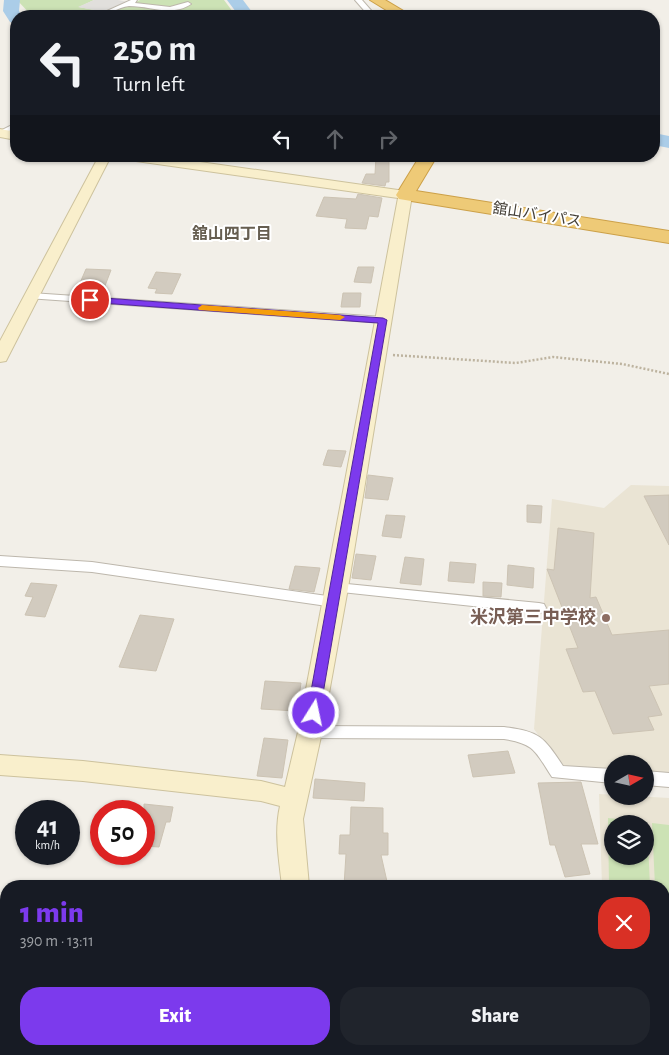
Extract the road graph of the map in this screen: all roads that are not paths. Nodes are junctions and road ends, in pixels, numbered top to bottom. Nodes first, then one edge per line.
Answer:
1 (136, 0) edge
2 (358, 0) edge
3 (376, 0) edge
4 (126, 4) junction
5 (188, 4) dead end
6 (112, 10) edge
7 (367, 10) edge
8 (395, 10) edge
9 (102, 162) edge
10 (171, 162) edge
11 (425, 162) edge
12 (405, 195) junction
13 (669, 237) edge
14 (31, 296) junction
15 (383, 320) junction
16 (0, 357) edge
17 (0, 562) edge
18 (336, 595) junction
19 (539, 608) dead end
20 (310, 732) junction
21 (0, 765) edge
22 (604, 775) edge
23 (654, 779) edge
24 (669, 780) edge
25 (294, 798) junction
26 (295, 880) edge

1 - 4 street
2 - 7 street
3 - 8 highway
4 - 5 street
4 - 6 street
9 - 14 main road
10 - 12 main road
11 - 12 highway
12 - 13 highway, 舘山バイパス
12 - 15 main road
14 - 15 street
14 - 16 main road
15 - 18 main road
17 - 18 street
18 - 19 street
18 - 20 main road
20 - 22 street
20 - 25 main road
21 - 25 main road
23 - 24 street
25 - 26 main road

